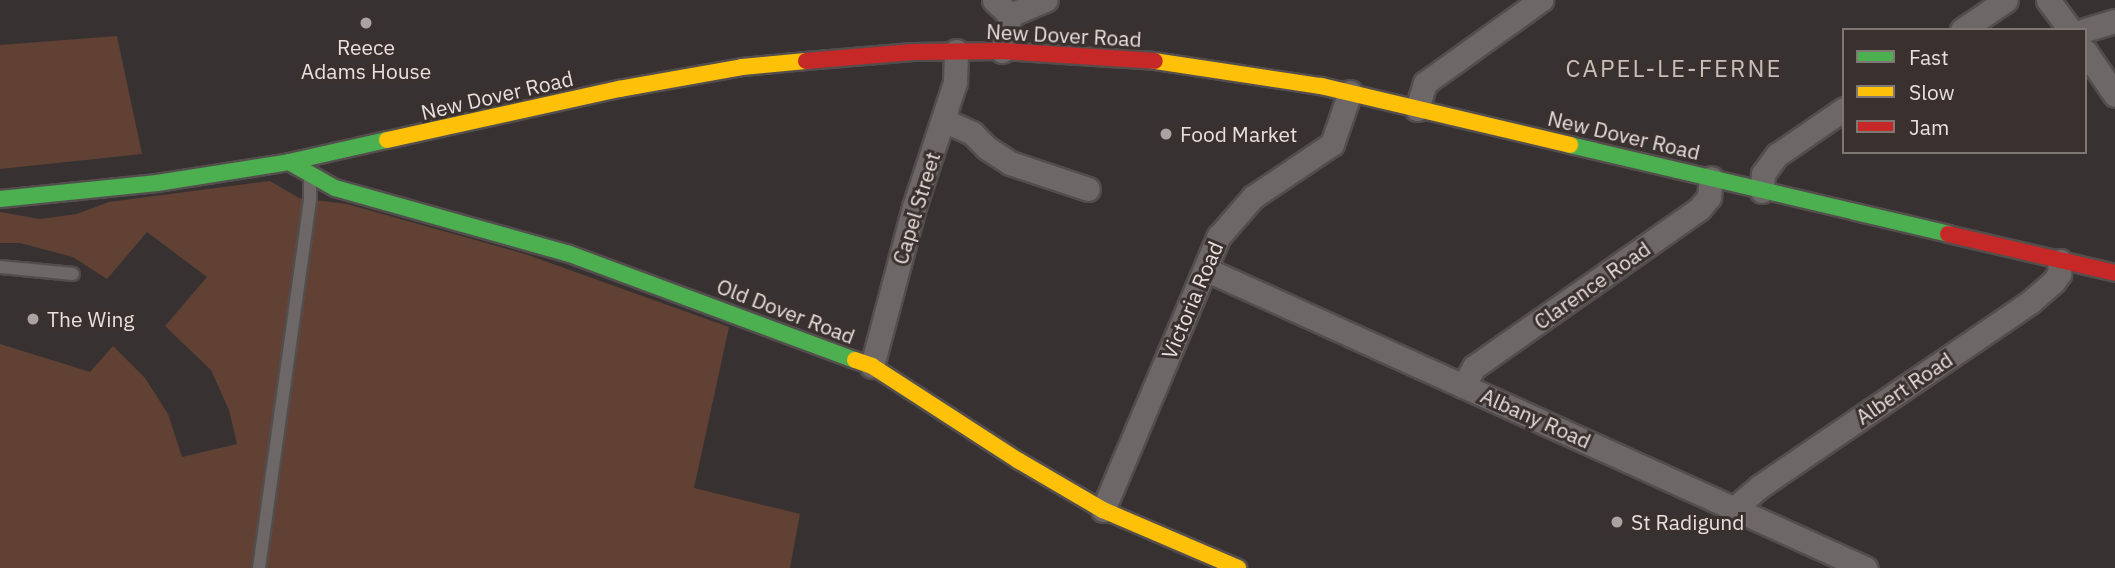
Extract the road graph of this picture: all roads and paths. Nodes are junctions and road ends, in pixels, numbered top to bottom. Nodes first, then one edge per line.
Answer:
1 (1046, 0) edge
2 (1541, 0) edge
3 (2006, 0) edge
4 (2048, 0) edge
5 (1002, 8) edge
6 (2115, 21) edge
7 (1965, 28) edge
8 (2069, 28) edge
9 (2087, 29) edge
10 (956, 51) junction
11 (1002, 51) junction
12 (2087, 54) edge
13 (1350, 92) junction
14 (2115, 95) edge
15 (1417, 108) junction
16 (1842, 110) edge
17 (943, 120) junction
18 (289, 162) junction
19 (310, 174) junction
20 (1712, 178) junction
21 (1088, 189) dead end
22 (1762, 191) junction
23 (0, 199) edge
24 (2060, 261) junction
25 (0, 268) edge
26 (1205, 269) junction
27 (2115, 273) edge
28 (73, 274) dead end
29 (872, 366) junction
30 (1463, 386) junction
31 (1736, 507) junction
32 (1103, 510) junction
33 (258, 568) edge
34 (1238, 568) edge
35 (1865, 568) edge

1 - 5 street
2 - 15 street
3 - 7 street
4 - 8 street
5 - 11 street
6 - 9 street
10 - 11 main road, New Dover Road
10 - 17 street, Capel Street
10 - 18 main road, New Dover Road
11 - 13 main road, New Dover Road
12 - 14 street
13 - 15 main road, New Dover Road
13 - 26 street, Victoria Road
15 - 20 main road, New Dover Road
16 - 22 street
17 - 21 street
17 - 29 street, Capel Street
18 - 19 main road, Old Dover Road
18 - 23 main road, New Dover Road
19 - 29 main road, Old Dover Road
19 - 33 lane
20 - 22 main road, New Dover Road
20 - 30 street, Clarence Road
22 - 24 main road, New Dover Road
24 - 27 main road, New Dover Road
24 - 31 street, Albert Road
25 - 28 lane
26 - 30 street, Albany Road
26 - 32 street, Victoria Road
29 - 32 main road, Old Dover Road
30 - 31 street, Albany Road
31 - 35 street, Albany Road
32 - 34 main road, Old Dover Road

